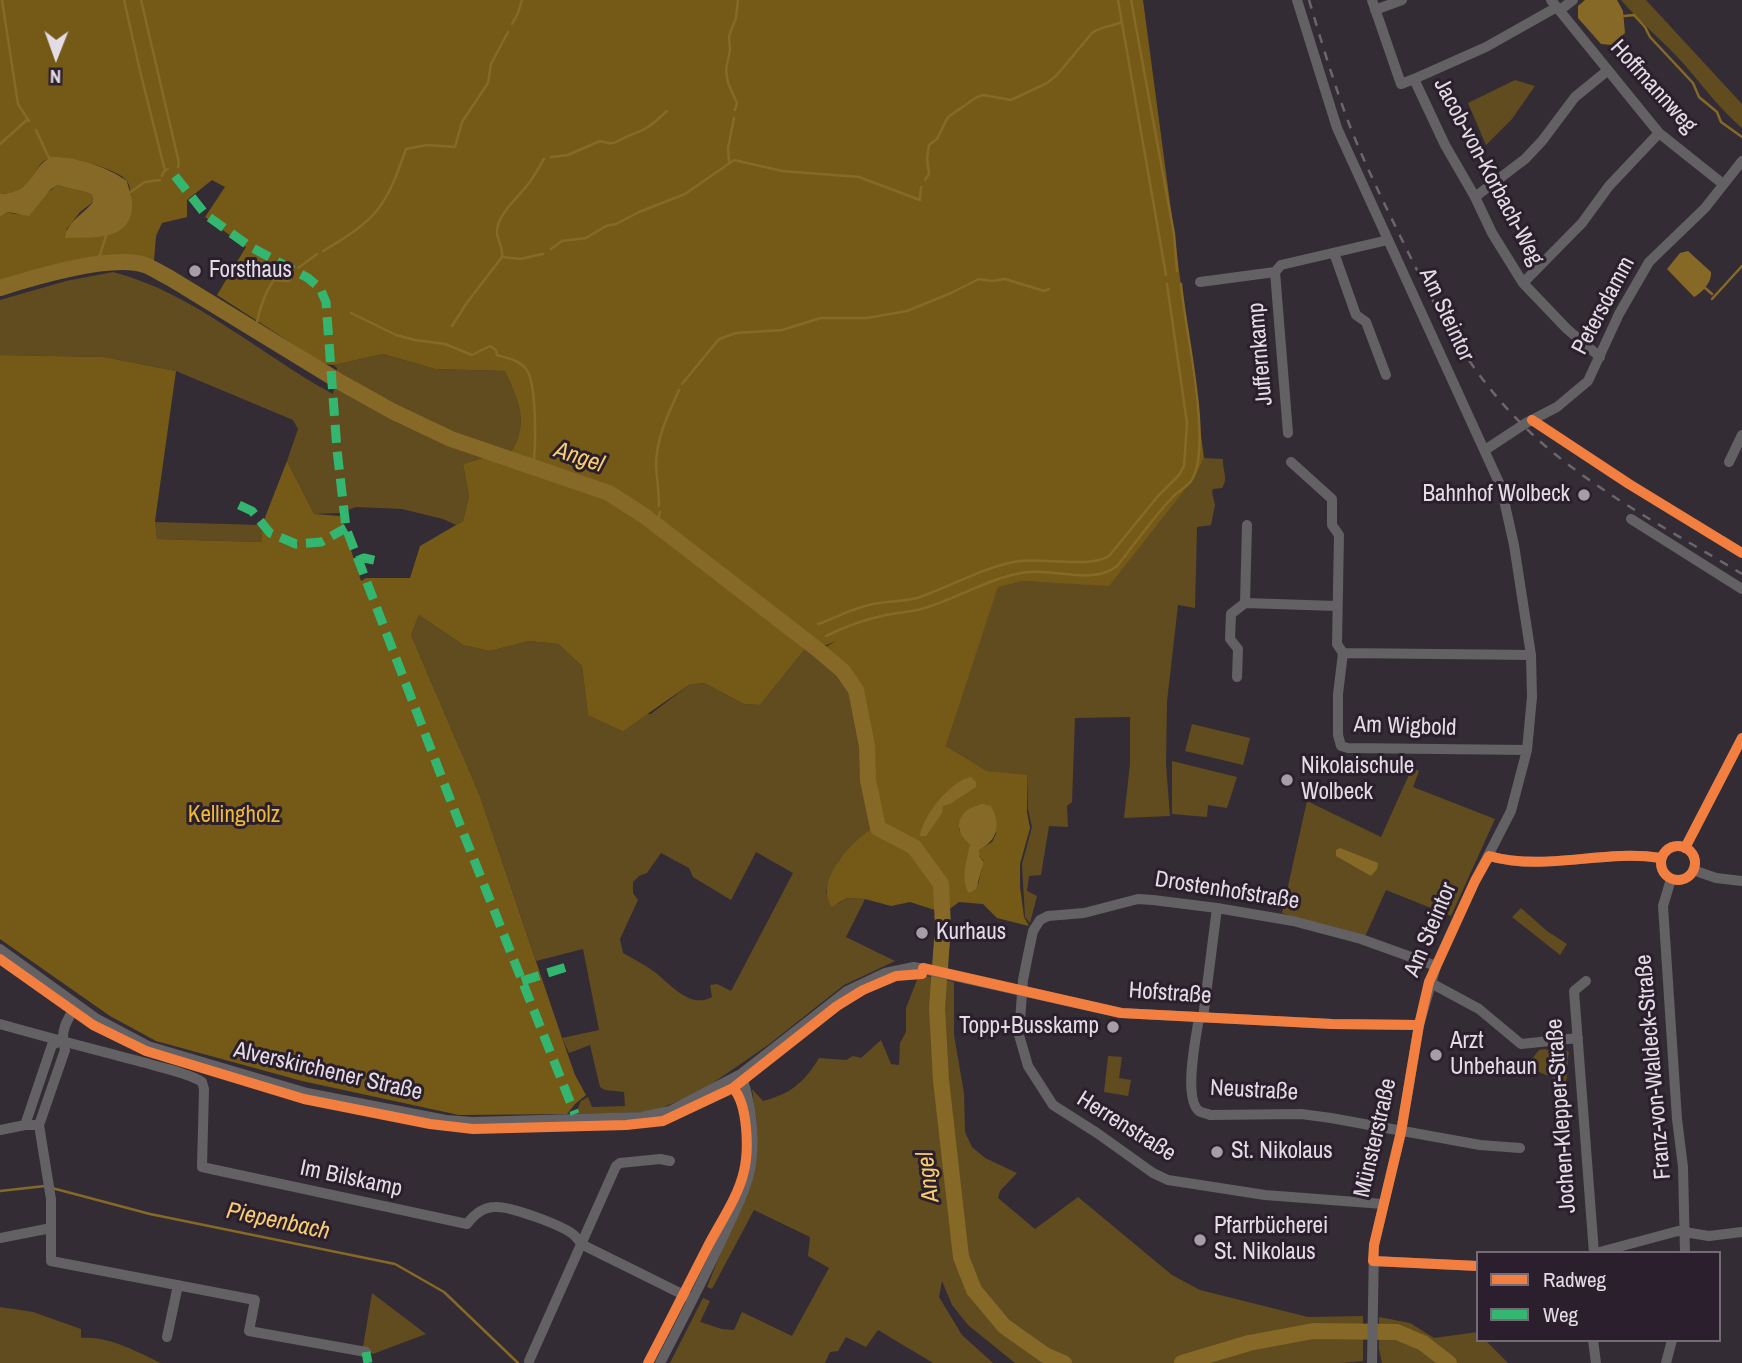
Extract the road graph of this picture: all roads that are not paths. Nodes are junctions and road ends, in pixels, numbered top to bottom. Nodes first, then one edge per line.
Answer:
1 (1297, 0) edge
2 (1402, 0) edge
3 (1573, 0) edge
4 (1373, 5) edge
5 (1556, 6) edge
6 (1607, 71) junction
7 (1414, 79) junction
8 (1660, 132) junction
9 (1742, 161) edge
10 (1723, 184) junction
11 (1475, 197) junction
12 (1388, 240) junction
13 (1334, 253) junction
14 (1275, 272) junction
15 (1200, 282) dead end
16 (1523, 284) junction
17 (1600, 356) junction
18 (1386, 375) dead end
19 (1288, 433) dead end
20 (1742, 435) edge
21 (1485, 450) junction
22 (1291, 462) dead end
23 (1729, 462) dead end
24 (1631, 519) dead end
25 (1247, 525) dead end
26 (1742, 589) edge
27 (1245, 603) junction
28 (1337, 606) junction
29 (1343, 653) junction
30 (1531, 655) junction
31 (1237, 677) dead end
32 (1742, 738) edge
33 (1527, 750) junction
34 (1685, 848) junction
35 (1489, 856) junction
36 (1661, 859) junction
37 (1693, 870) junction
38 (1671, 879) junction
39 (1742, 881) edge
40 (1217, 908) junction
41 (0, 949) edge
42 (1436, 966) junction
43 (1586, 981) dead end
44 (1429, 982) junction
45 (1022, 992) junction
46 (78, 1005) junction
47 (1201, 1018) junction
48 (0, 1024) edge
49 (1419, 1025) junction
50 (1578, 1038) junction
51 (62, 1040) junction
52 (203, 1063) junction
53 (184, 1074) junction
54 (741, 1074) junction
55 (25, 1125) junction
56 (39, 1125) junction
57 (0, 1130) edge
58 (1401, 1132) junction
59 (1520, 1148) dead end
60 (670, 1161) dead end
61 (1383, 1205) junction
62 (51, 1228) junction
63 (1685, 1231) junction
64 (1742, 1232) edge
65 (0, 1238) edge
66 (581, 1244) junction
67 (1595, 1251) edge
68 (1603, 1251) edge
69 (1685, 1251) edge
70 (1373, 1261) junction
71 (1476, 1266) edge
72 (178, 1285) junction
73 (692, 1299) junction
74 (167, 1337) dead end
75 (1593, 1342) edge
76 (1671, 1342) edge
77 (366, 1352) dead end
78 (530, 1362) edge
79 (660, 1363) edge
80 (1372, 1363) edge
81 (1596, 1363) edge
82 (1666, 1363) edge

1 - 12 street, Am Steintor
2 - 4 street
3 - 5 street
4 - 7 street, Jacob-von-Korbach-Weg
5 - 6 street, Hoffmannweg
5 - 7 street
6 - 8 street, Hoffmannweg
6 - 11 street
7 - 11 street, Jacob-von-Korbach-Weg
8 - 10 street, Hoffmannweg
8 - 16 street
9 - 10 street, Petersdamm
10 - 17 street, Petersdamm
11 - 16 street, Jacob-von-Korbach-Weg
12 - 13 street, Juffernkamp
12 - 21 street, Am Steintor
13 - 14 street, Juffernkamp
13 - 18 street
14 - 15 street, Juffernkamp
14 - 19 street, Juffernkamp
16 - 17 street, Jacob-von-Korbach-Weg
17 - 21 street, Petersdamm
20 - 23 street
21 - 30 street, Am Steintor
22 - 28 street, Am Wigbold
24 - 26 street
25 - 27 street
27 - 28 street
27 - 31 street
28 - 29 street, Am Wigbold
29 - 30 street
29 - 33 street, Am Wigbold
30 - 33 street, Am Steintor
32 - 34 street
33 - 35 street, Am Steintor
34 - 36 street
34 - 37 street
35 - 36 street
35 - 42 street, Am Steintor
36 - 38 street
37 - 38 street
37 - 39 street
38 - 63 street, Franz-von-Waldeck-Straße
40 - 42 street, Drostenhofstraße
40 - 45 street, Drostenhofstraße
40 - 47 street
41 - 46 street, Alverskirchener Straße
42 - 44 street, Am Steintor
43 - 50 street, Jochen-Klepper-Straße
44 - 49 street, Am Steintor
44 - 50 street
45 - 47 street, Hofstraße
45 - 54 street, Hofstraße
45 - 61 street, Herrenstraße
46 - 51 street
46 - 52 street, Alverskirchener Straße
47 - 49 street, Hofstraße
47 - 58 street, Neustraße
48 - 51 street
49 - 58 street, Münsterstraße
50 - 67 street, Jochen-Klepper-Straße
51 - 53 street
51 - 55 street
51 - 56 street
52 - 53 street
52 - 54 street, Alverskirchener Straße
53 - 66 street, Im Bilskamp
54 - 73 street
55 - 56 street
55 - 57 street
56 - 62 street
58 - 59 street, Münsterstraße
58 - 61 street, Münsterstraße
60 - 66 street
61 - 70 street, Münsterstraße
62 - 65 street
62 - 72 street
63 - 64 street
63 - 68 street
63 - 69 street, Franz-von-Waldeck-Straße
66 - 73 street, Im Bilskamp
66 - 78 street
70 - 71 street
70 - 80 street, Münsterstraße
72 - 74 street
72 - 77 street
73 - 79 street
75 - 81 street
76 - 82 street

